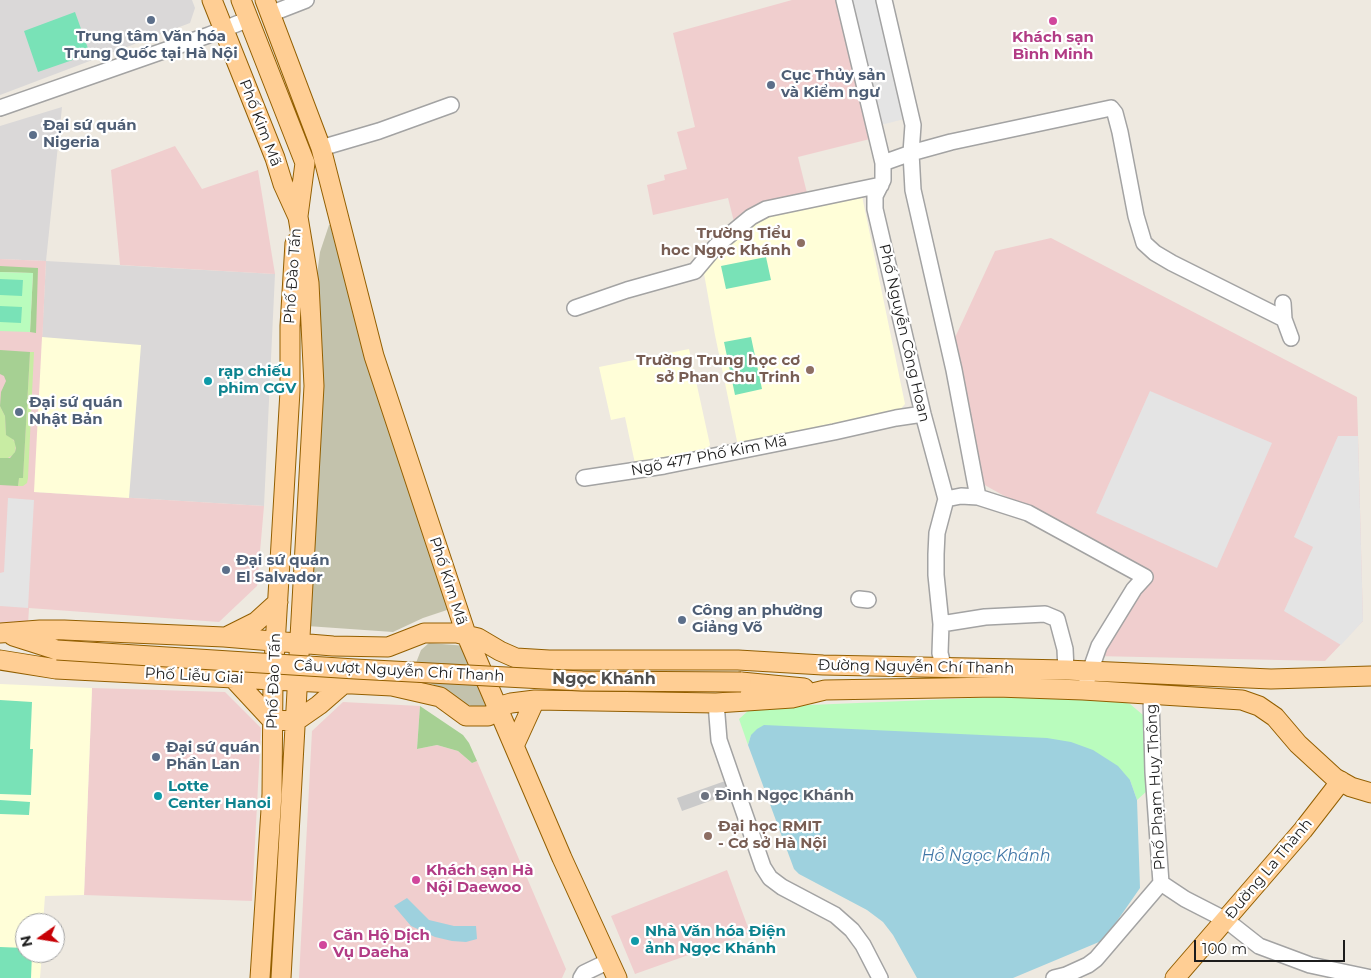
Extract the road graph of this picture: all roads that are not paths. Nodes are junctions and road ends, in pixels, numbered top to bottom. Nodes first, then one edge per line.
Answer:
1 (212, 0) edge
2 (241, 0) edge
3 (306, 0) edge
4 (844, 0) edge
5 (884, 0) edge
6 (267, 7) edge
7 (249, 19) junction
8 (224, 30) junction
9 (451, 105) dead end
10 (0, 108) edge
11 (321, 148) junction
12 (911, 153) junction
13 (883, 163) junction
14 (326, 168) junction
15 (881, 185) junction
16 (298, 217) junction
17 (1283, 303) dead end
18 (575, 308) dead end
19 (1284, 319) junction
20 (1292, 338) dead end
21 (923, 414) junction
22 (584, 478) dead end
23 (978, 497) junction
24 (946, 499) junction
25 (278, 602) junction
26 (941, 624) junction
27 (275, 632) junction
28 (2, 634) edge
29 (301, 634) junction
30 (466, 634) junction
31 (198, 636) junction
32 (224, 637) junction
33 (388, 647) junction
34 (57, 650) junction
35 (3, 660) edge
36 (549, 660) junction
37 (823, 666) junction
38 (944, 668) junction
39 (1066, 670) junction
40 (1094, 671) junction
41 (196, 676) junction
42 (1371, 676) edge
43 (233, 678) junction
44 (1244, 678) junction
45 (272, 680) junction
46 (298, 682) junction
47 (741, 682) junction
48 (342, 685) junction
49 (392, 686) junction
50 (825, 690) junction
51 (1087, 691) junction
52 (1151, 695) junction
53 (535, 700) junction
54 (555, 700) junction
55 (1242, 700) junction
56 (716, 702) junction
57 (497, 707) junction
58 (272, 720) junction
59 (296, 721) junction
60 (514, 746) junction
61 (1341, 781) junction
62 (1371, 793) edge
63 (1161, 884) junction
64 (1226, 920) junction
65 (613, 970) edge
66 (260, 973) edge
67 (281, 974) edge
68 (581, 978) edge
69 (880, 978) edge
70 (1054, 978) edge
71 (1175, 978) edge
72 (1371, 978) edge

1 - 8 main road, Phố Kim Mã
2 - 7 main road, Phố Kim Mã
3 - 6 street
4 - 13 street, Phố Nguyễn Công Hoan
5 - 12 street
6 - 11 main road, Phố Kim Mã
7 - 8 street
7 - 16 main road, Phố Kim Mã
8 - 10 street
8 - 16 main road, Phố Kim Mã
9 - 11 street
11 - 14 main road, Phố Kim Mã
12 - 13 street
12 - 19 street
12 - 23 street
13 - 15 street, Phố Nguyễn Công Hoan
14 - 16 main road
14 - 30 main road, Phố Kim Mã
15 - 18 street
15 - 21 street, Phố Nguyễn Công Hoan
16 - 25 main road, Phố Đào Tấn
16 - 29 main road, Phố Đào Tấn
17 - 19 street
19 - 20 street
21 - 22 street, Ngõ 477 Phố Kim Mã
21 - 24 street, Phố Nguyễn Công Hoan
23 - 24 street
23 - 40 street
24 - 26 street, Phố Nguyễn Công Hoan
25 - 27 main road, Phố Đào Tấn
25 - 32 main road
26 - 38 street, Phố Nguyễn Công Hoan
26 - 39 street
27 - 29 main road
27 - 32 main road
27 - 45 main road, Phố Đào Tấn
28 - 31 main road
28 - 34 main road, Cầu vượt Nguyễn Chí Thanh
29 - 33 main road
29 - 46 main road, Phố Đào Tấn
30 - 33 main road
30 - 36 main road, Đường Nguyễn Chí Thanh
30 - 57 main road, Phố Kim Mã
31 - 32 main road
31 - 41 main road
33 - 49 main road
34 - 35 main road, Cầu vượt Nguyễn Chí Thanh
34 - 47 main road, Cầu vượt Nguyễn Chí Thanh, bridge
35 - 41 main road, Phố Liễu Giai
36 - 37 main road, Đường Nguyễn Chí Thanh
36 - 54 main road
37 - 38 main road, Đường Nguyễn Chí Thanh
37 - 47 main road, Cầu vượt Nguyễn Chí Thanh
38 - 39 main road, Đường Nguyễn Chí Thanh
39 - 40 main road, Đường Nguyễn Chí Thanh
40 - 44 main road, Đường Nguyễn Chí Thanh
40 - 51 street
41 - 43 main road, Phố Liễu Giai
42 - 44 main road, Đường Nguyễn Chí Thanh
43 - 45 main road, Phố Liễu Giai
43 - 58 main road
44 - 55 main road
45 - 46 main road, Phố Liễu Giai
45 - 58 main road, Phố Đào Tấn
46 - 48 main road, Phố Liễu Giai
46 - 59 main road, Phố Đào Tấn
47 - 50 main road, Cầu vượt Nguyễn Chí Thanh
48 - 49 main road, Phố Liễu Giai
48 - 59 main road
49 - 57 main road, Phố Liễu Giai
50 - 51 main road, Đường Nguyễn Chí Thanh
50 - 56 main road, Đường Nguyễn Chí Thanh
51 - 52 main road, Đường Nguyễn Chí Thanh
52 - 55 main road, Đường Nguyễn Chí Thanh
52 - 63 street, Phố Phạm Huy Thông
53 - 54 main road, Đường Nguyễn Chí Thanh
53 - 57 main road, Đường Nguyễn Chí Thanh
53 - 60 main road
54 - 56 main road, Đường Nguyễn Chí Thanh
55 - 61 main road, Đường Nguyễn Chí Thanh
56 - 69 street
57 - 60 main road, Phố Kim Mã
58 - 59 main road
58 - 66 main road, Phố Đào Tấn
59 - 67 main road, Phố Đào Tấn
60 - 65 main road, Phố Kim Mã
61 - 62 main road, Đường Nguyễn Chí Thanh
61 - 64 main road, Đường La Thành
63 - 64 street
63 - 70 street, Phố Phạm Huy Thông
64 - 71 main road, Đường La Thành
64 - 72 street
65 - 68 street
66 - 67 main road

